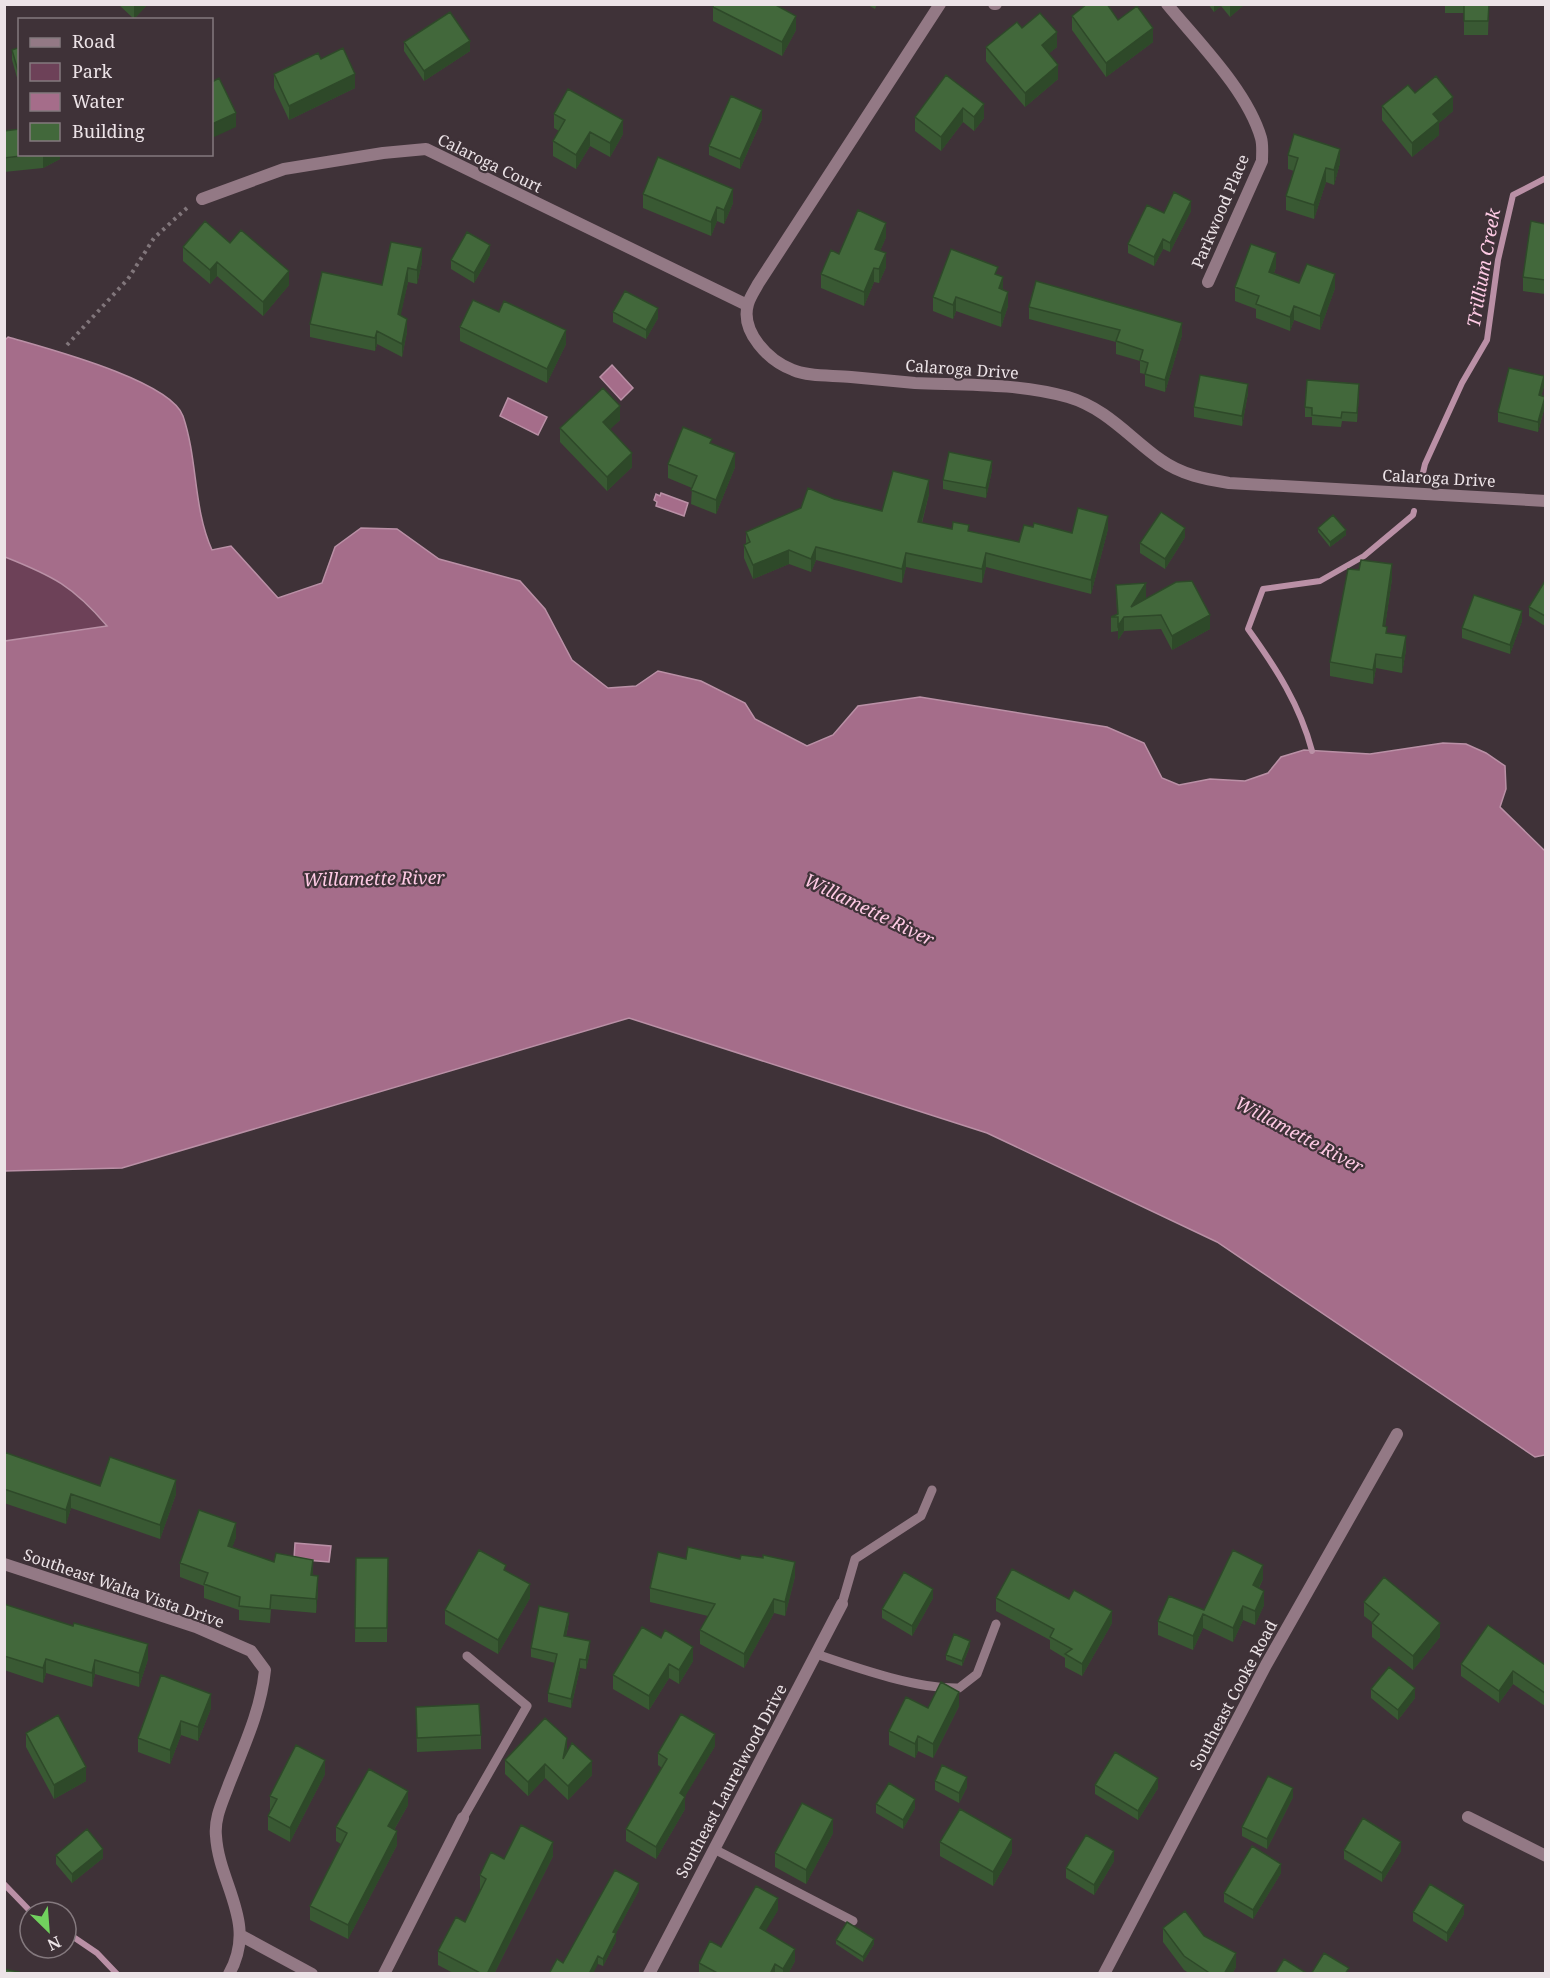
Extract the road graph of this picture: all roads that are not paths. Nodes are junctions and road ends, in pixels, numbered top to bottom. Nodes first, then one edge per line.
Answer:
1 (940, 4) edge
2 (1167, 4) edge
3 (202, 199) road end
4 (1208, 282) dead end
5 (747, 305) junction
6 (1545, 501) edge
7 (1397, 1434) dead end
8 (932, 1490) dead end
9 (4, 1564) edge
10 (842, 1604) joint
11 (996, 1624) dead end
12 (816, 1654) junction
13 (467, 1656) dead end
14 (1468, 1817) dead end
15 (463, 1818) joint
16 (714, 1849) junction
17 (1545, 1856) edge
18 (854, 1921) dead end
19 (240, 1935) junction
20 (229, 1974) edge
21 (312, 1974) edge
22 (384, 1974) edge
23 (649, 1974) edge
24 (1104, 1974) edge

1 - 5 street
2 - 4 street, Parkwood Place
3 - 5 street, Calaroga Court
5 - 6 street, Calaroga Drive
7 - 24 street, Southeast Cooke Road
8 - 10 lane
9 - 19 street, Southeast Walta Vista Drive
10 - 12 street, Southeast Laurelwood Drive
11 - 12 lane
12 - 16 street, Southeast Laurelwood Drive
13 - 15 lane
14 - 17 street
15 - 22 street
16 - 18 lane
16 - 23 street, Southeast Laurelwood Drive
19 - 20 street, Southeast Walta Vista Drive
19 - 21 street

